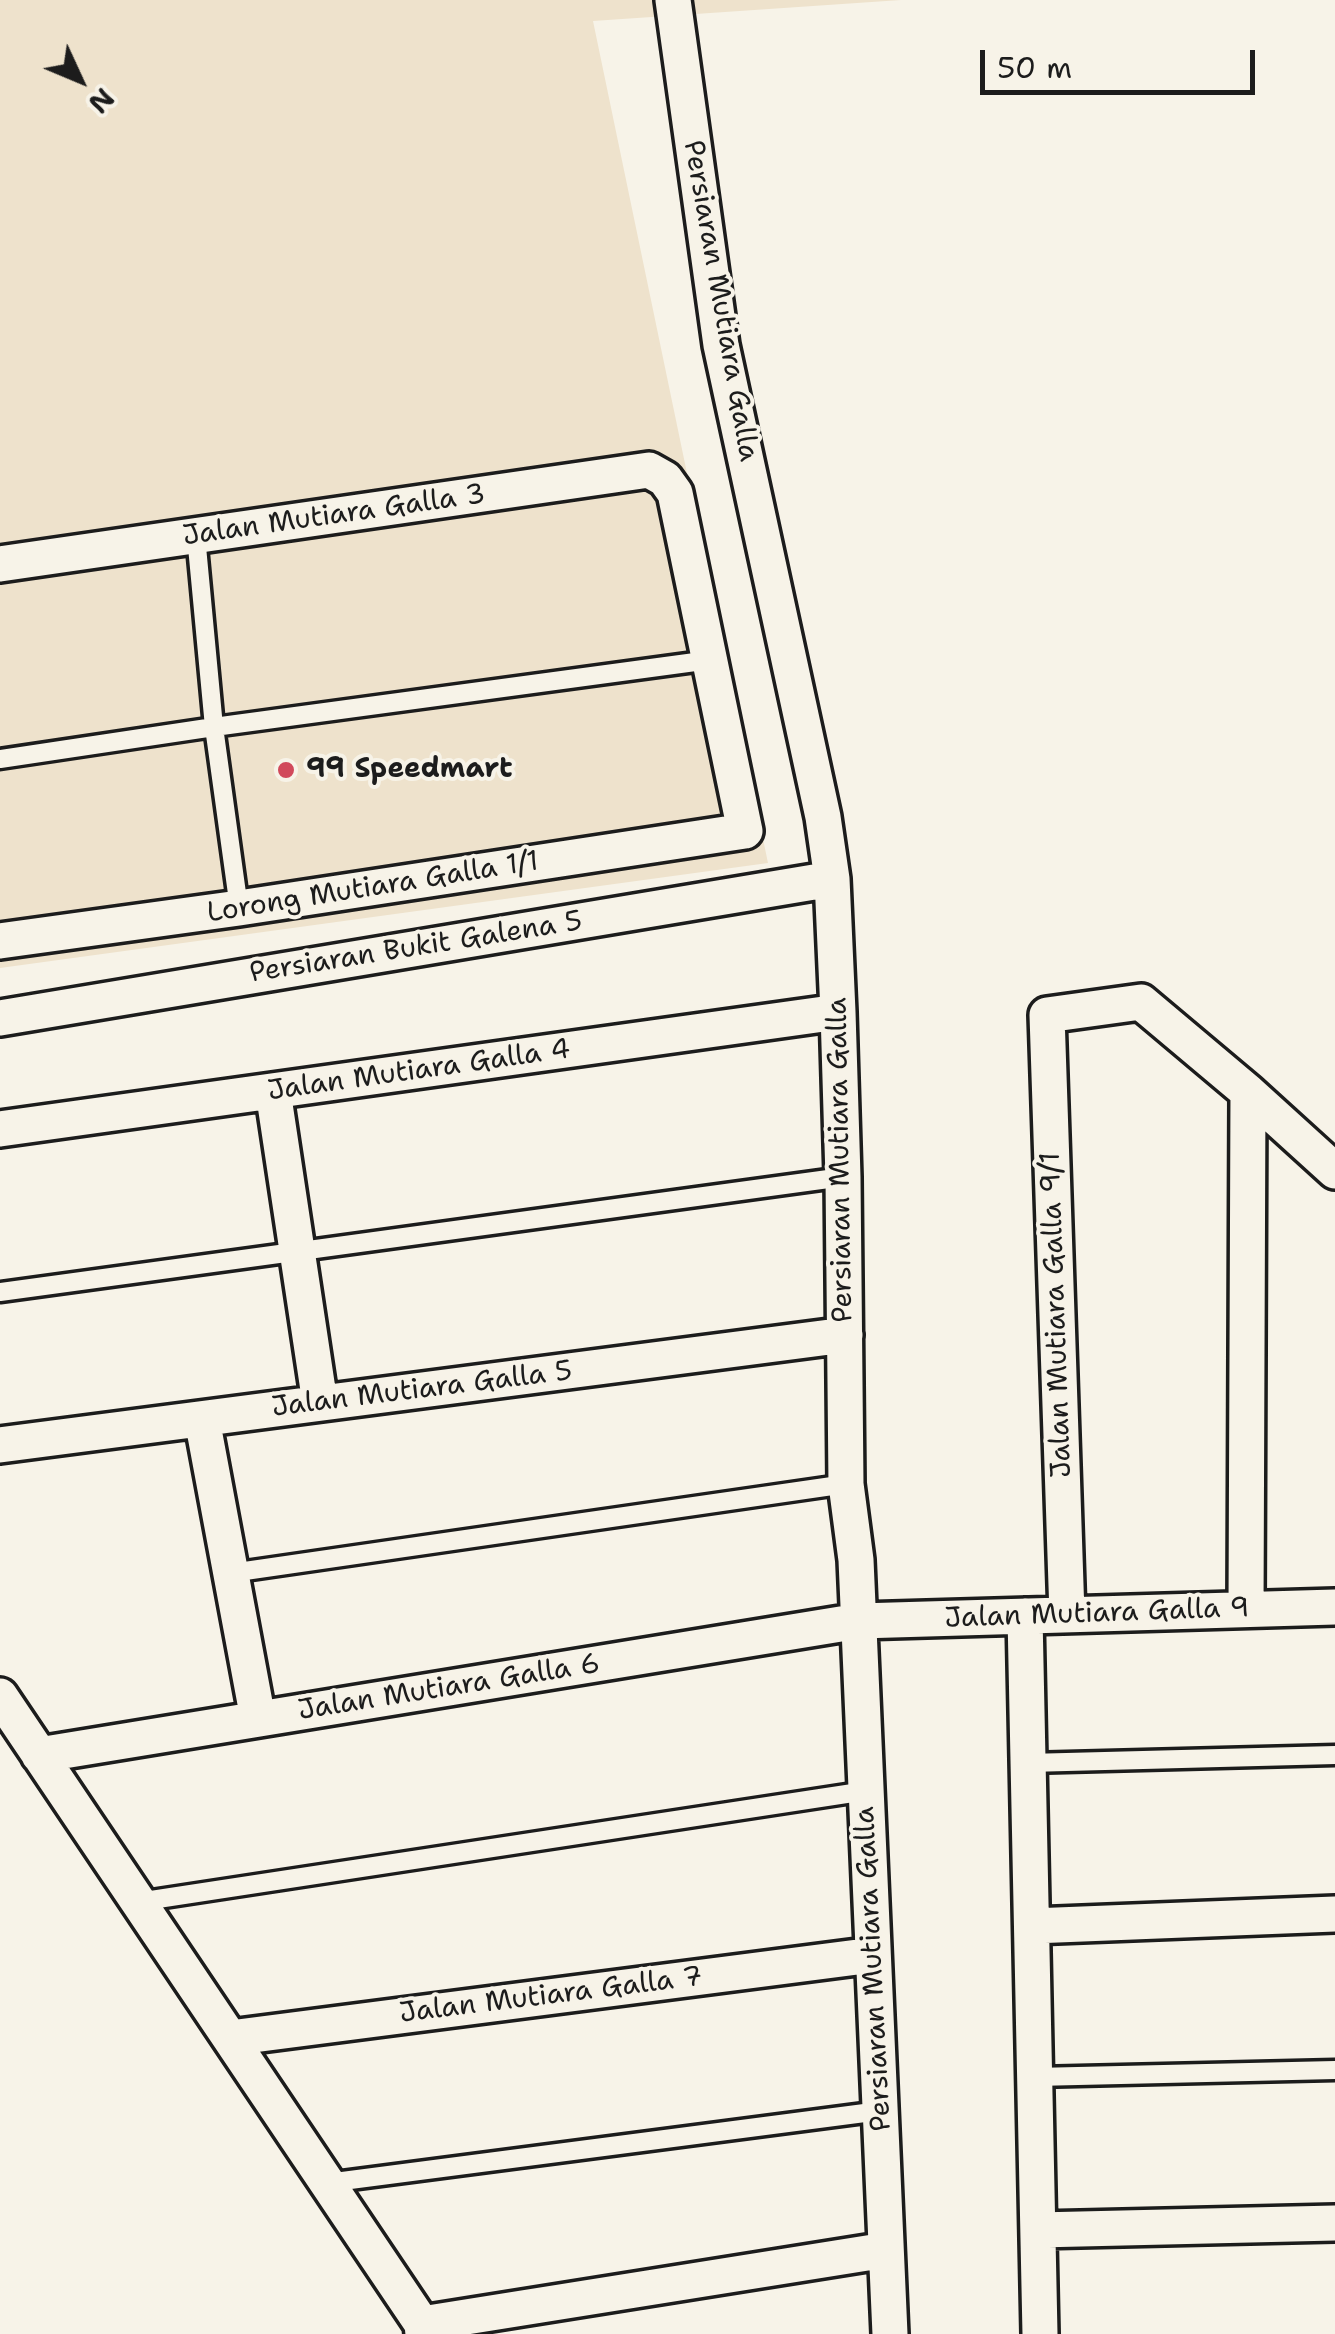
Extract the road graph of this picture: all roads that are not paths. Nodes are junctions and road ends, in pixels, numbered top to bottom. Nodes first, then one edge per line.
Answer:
1 (673, 0) edge
2 (196, 536) junction
3 (0, 564) edge
4 (710, 660) junction
5 (214, 727) junction
6 (0, 759) edge
7 (832, 879) junction
8 (239, 908) junction
9 (0, 941) edge
10 (838, 1012) junction
11 (0, 1018) edge
12 (273, 1091) junction
13 (1248, 1092) junction
14 (0, 1129) edge
15 (1335, 1171) edge
16 (843, 1177) junction
17 (298, 1253) junction
18 (0, 1292) edge
19 (845, 1335) junction
20 (320, 1403) junction
21 (202, 1419) junction
22 (0, 1446) edge
23 (846, 1484) junction
24 (231, 1574) junction
25 (1335, 1606) edge
26 (1246, 1609) junction
27 (1067, 1615) junction
28 (1026, 1616) junction
29 (858, 1622) junction
30 (0, 1696) edge
31 (258, 1719) junction
32 (1335, 1754) edge
33 (38, 1755) junction
34 (1028, 1764) junction
35 (866, 1791) junction
36 (138, 1902) junction
37 (1335, 1914) edge
38 (1032, 1926) junction
39 (873, 1955) junction
40 (230, 2038) junction
41 (1335, 2070) edge
42 (1035, 2077) junction
43 (880, 2111) junction
44 (327, 2182) junction
45 (1335, 2223) edge
46 (1038, 2230) junction
47 (886, 2250) junction
48 (423, 2329) edge
49 (890, 2334) edge
50 (1040, 2334) edge

1 - 7 street, Persiaran Mutiara Galla
2 - 3 street, Jalan Mutiara Galla 3
2 - 4 street, Jalan Mutiara Galla 3
2 - 5 lane
4 - 5 lane
4 - 8 street, Lorong Mutiara Galla 1/1
5 - 6 lane
5 - 8 lane
7 - 10 street, Persiaran Mutiara Galla
7 - 11 street, Persiaran Bukit Galena 5
8 - 9 street, Lorong Mutiara Galla 1/1
10 - 12 street, Jalan Mutiara Galla 4
10 - 16 street, Persiaran Mutiara Galla
12 - 14 street, Jalan Mutiara Galla 4
12 - 17 street
13 - 15 street
13 - 26 street
13 - 27 street, Jalan Mutiara Galla 9/1
16 - 17 lane
16 - 19 street, Persiaran Mutiara Galla
17 - 18 lane
17 - 20 street
19 - 20 street, Jalan Mutiara Galla 5
19 - 23 street, Persiaran Mutiara Galla
20 - 21 street, Jalan Mutiara Galla 5
21 - 22 street, Jalan Mutiara Galla 5
21 - 24 street
23 - 24 lane
23 - 29 street, Persiaran Mutiara Galla
24 - 31 street
25 - 26 street, Jalan Mutiara Galla 9
26 - 27 street, Jalan Mutiara Galla 9
27 - 28 street, Jalan Mutiara Galla 9
28 - 29 street, Jalan Mutiara Galla 9
28 - 34 street
29 - 31 street, Jalan Mutiara Galla 6
29 - 35 street, Persiaran Mutiara Galla
30 - 33 street
31 - 33 street, Jalan Mutiara Galla 6
32 - 34 lane
33 - 36 street
34 - 38 street
35 - 36 lane
35 - 39 street, Persiaran Mutiara Galla
36 - 40 street
37 - 38 street
38 - 42 street
39 - 40 street, Jalan Mutiara Galla 7
39 - 43 street, Persiaran Mutiara Galla
40 - 44 street
41 - 42 lane
42 - 46 street
43 - 44 lane
43 - 47 street, Persiaran Mutiara Galla
44 - 48 street
45 - 46 street
46 - 50 street
47 - 48 street
47 - 49 street, Persiaran Mutiara Galla

